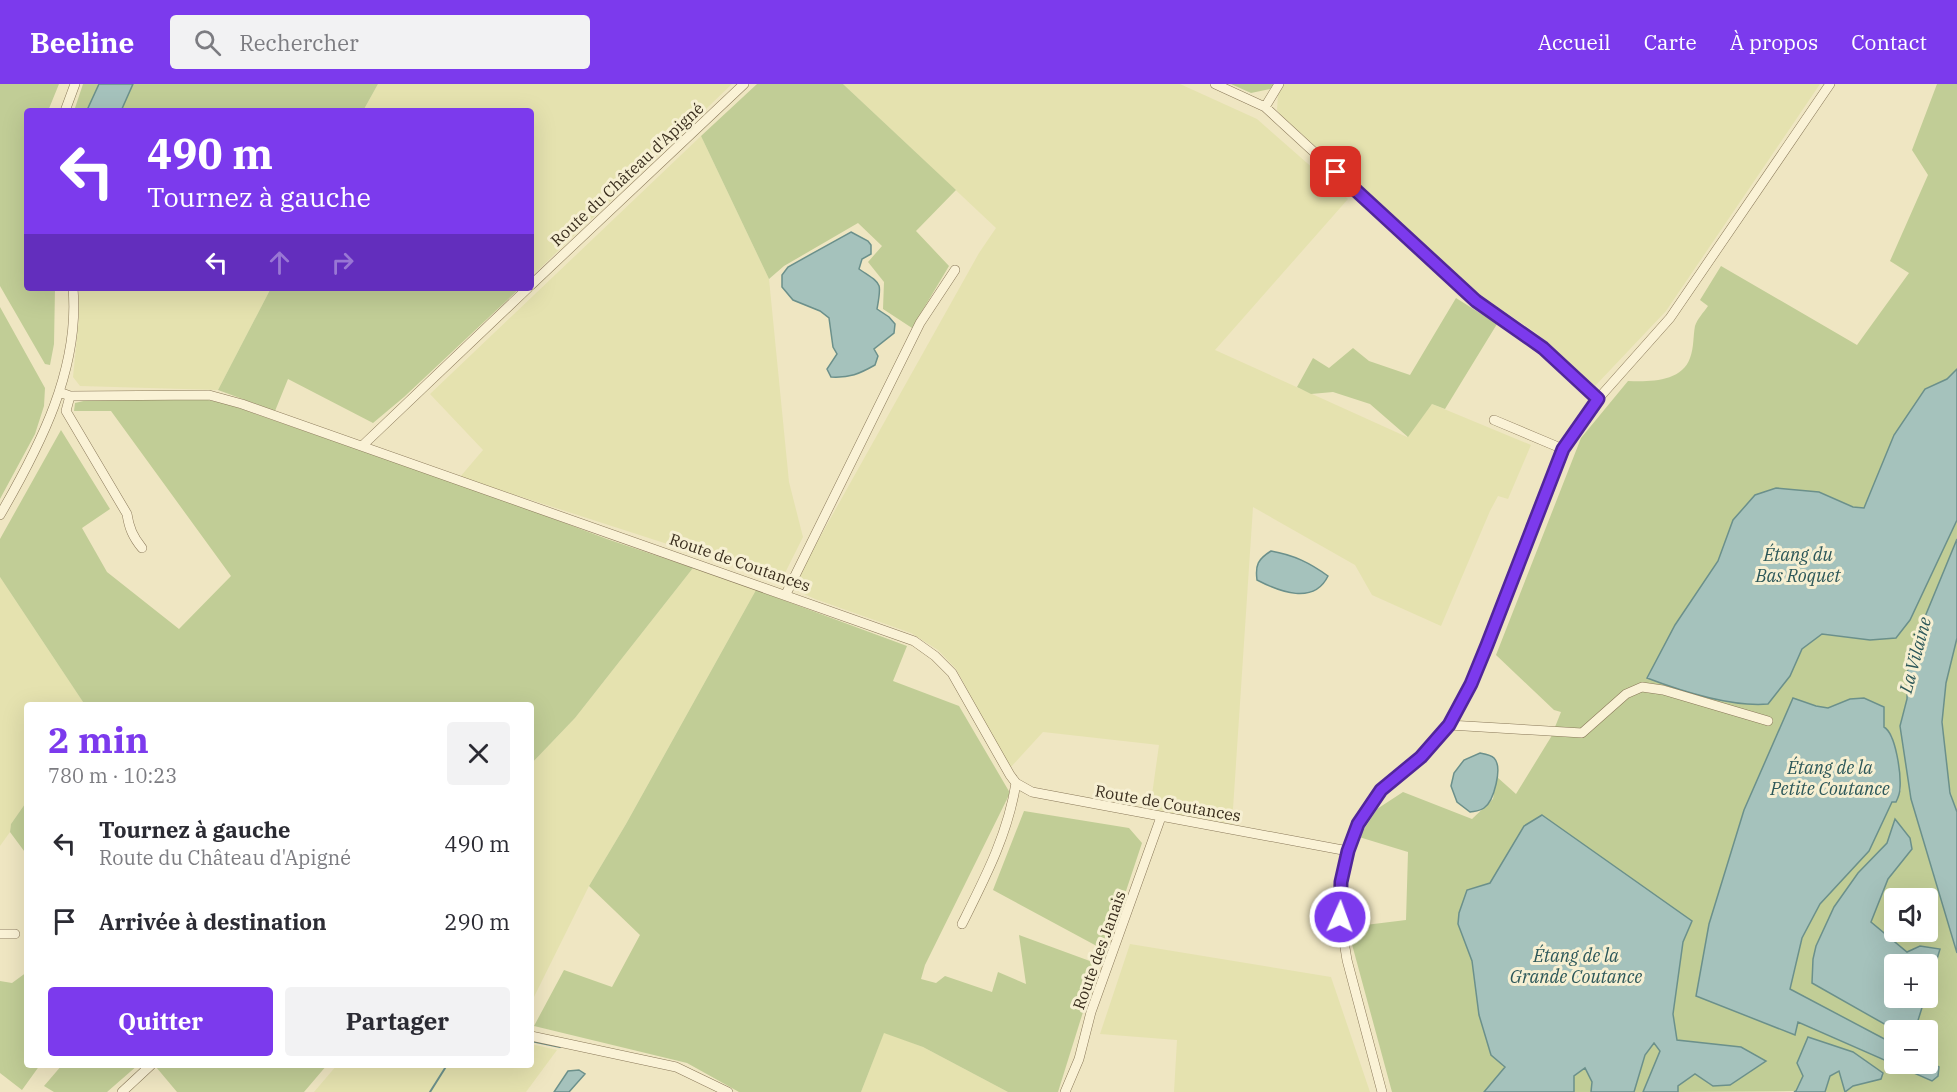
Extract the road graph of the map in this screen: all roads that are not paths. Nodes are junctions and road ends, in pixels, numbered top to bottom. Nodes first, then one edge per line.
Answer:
1 (75, 84) edge
2 (744, 84) edge
3 (1215, 84) edge
4 (1279, 84) edge
5 (1830, 84) edge
6 (1265, 107) junction
7 (66, 108) edge
8 (954, 270) dead end
9 (534, 283) edge
10 (73, 291) edge
11 (526, 291) edge
12 (59, 392) junction
13 (70, 396) junction
14 (1598, 399) junction
15 (1494, 420) dead end
16 (362, 446) junction
17 (1563, 449) junction
18 (0, 514) edge
19 (142, 548) dead end
20 (786, 594) junction
21 (1768, 721) dead end
22 (1449, 725) junction
23 (1016, 783) junction
24 (1161, 817) junction
25 (1348, 851) junction
26 (962, 924) dead end
27 (0, 934) edge
28 (15, 934) dead end
29 (534, 1037) edge
30 (148, 1068) edge
31 (122, 1092) edge
32 (728, 1092) edge
33 (1065, 1092) edge
34 (1382, 1092) edge

1 - 7 street
2 - 9 street, Route du Château d'Apigné
3 - 6 street
4 - 6 street
5 - 14 street
6 - 14 street
8 - 20 street
10 - 12 street
11 - 16 street, Route du Château d'Apigné
12 - 13 street, Route de Coutances
12 - 18 street
13 - 16 street, Route de Coutances
13 - 19 street
14 - 17 street
15 - 17 street
16 - 20 street, Route de Coutances
17 - 22 street
20 - 23 street, Route de Coutances
21 - 22 street
22 - 25 street
23 - 24 street, Route de Coutances
23 - 26 street
24 - 25 street, Route de Coutances
24 - 33 street, Route des Janais
25 - 34 street
27 - 28 street
29 - 32 street
30 - 31 street

